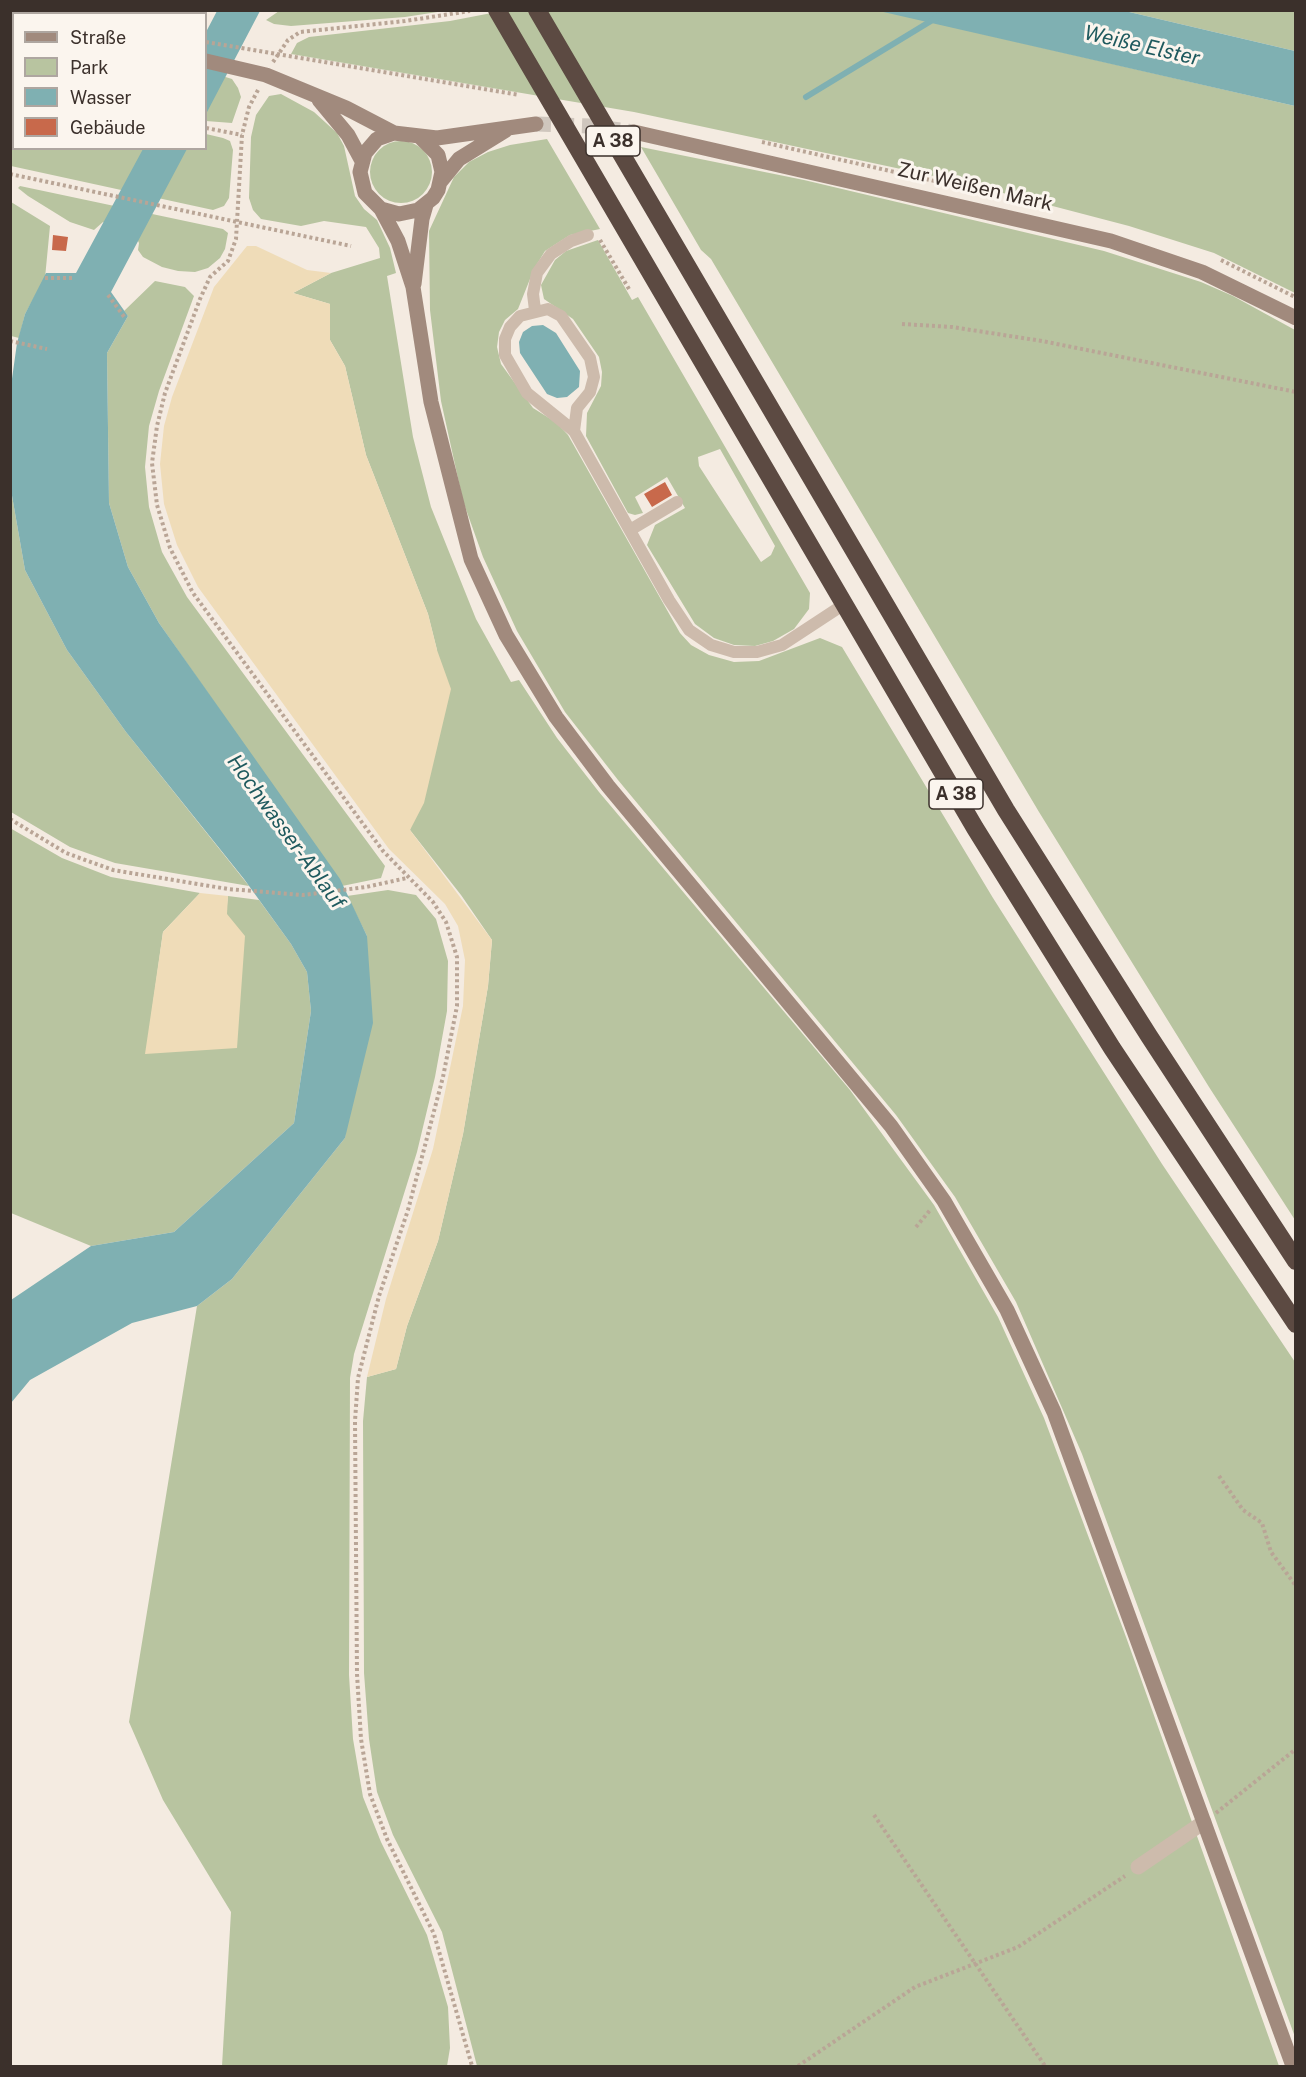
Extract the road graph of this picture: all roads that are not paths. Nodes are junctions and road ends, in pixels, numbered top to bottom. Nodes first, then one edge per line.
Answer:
1 (497, 10) edge
2 (537, 10) edge
3 (207, 61) edge
4 (317, 98) junction
5 (536, 124) tunnel mouth
6 (509, 128) junction
7 (634, 132) tunnel mouth
8 (394, 133) junction
9 (419, 136) junction
10 (362, 161) junction
11 (441, 181) junction
12 (426, 205) junction
13 (381, 209) junction
14 (593, 235) road end
15 (413, 286) junction
16 (535, 310) junction
17 (1296, 318) edge
18 (574, 431) junction
19 (677, 502) dead end
20 (630, 530) junction
21 (846, 603) junction
22 (1296, 1261) edge
23 (1296, 1324) edge
24 (1204, 1822) junction
25 (1138, 1867) road end
26 (1293, 2067) edge

1 - 21 highway, A 38
2 - 22 highway, A 38
3 - 4 main road
4 - 8 main road
4 - 10 main road
5 - 6 main road
6 - 9 main road
6 - 11 main road
7 - 17 main road, Zur Weißen Mark
8 - 9 main road
8 - 10 main road
9 - 11 main road
10 - 13 main road
11 - 12 main road
12 - 13 main road
12 - 15 main road
13 - 15 main road
14 - 16 lane
15 - 24 main road
16 - 18 lane
16 - 18 lane
18 - 20 lane
19 - 20 lane
20 - 21 lane
21 - 23 highway, A 38
24 - 25 street
24 - 26 main road

